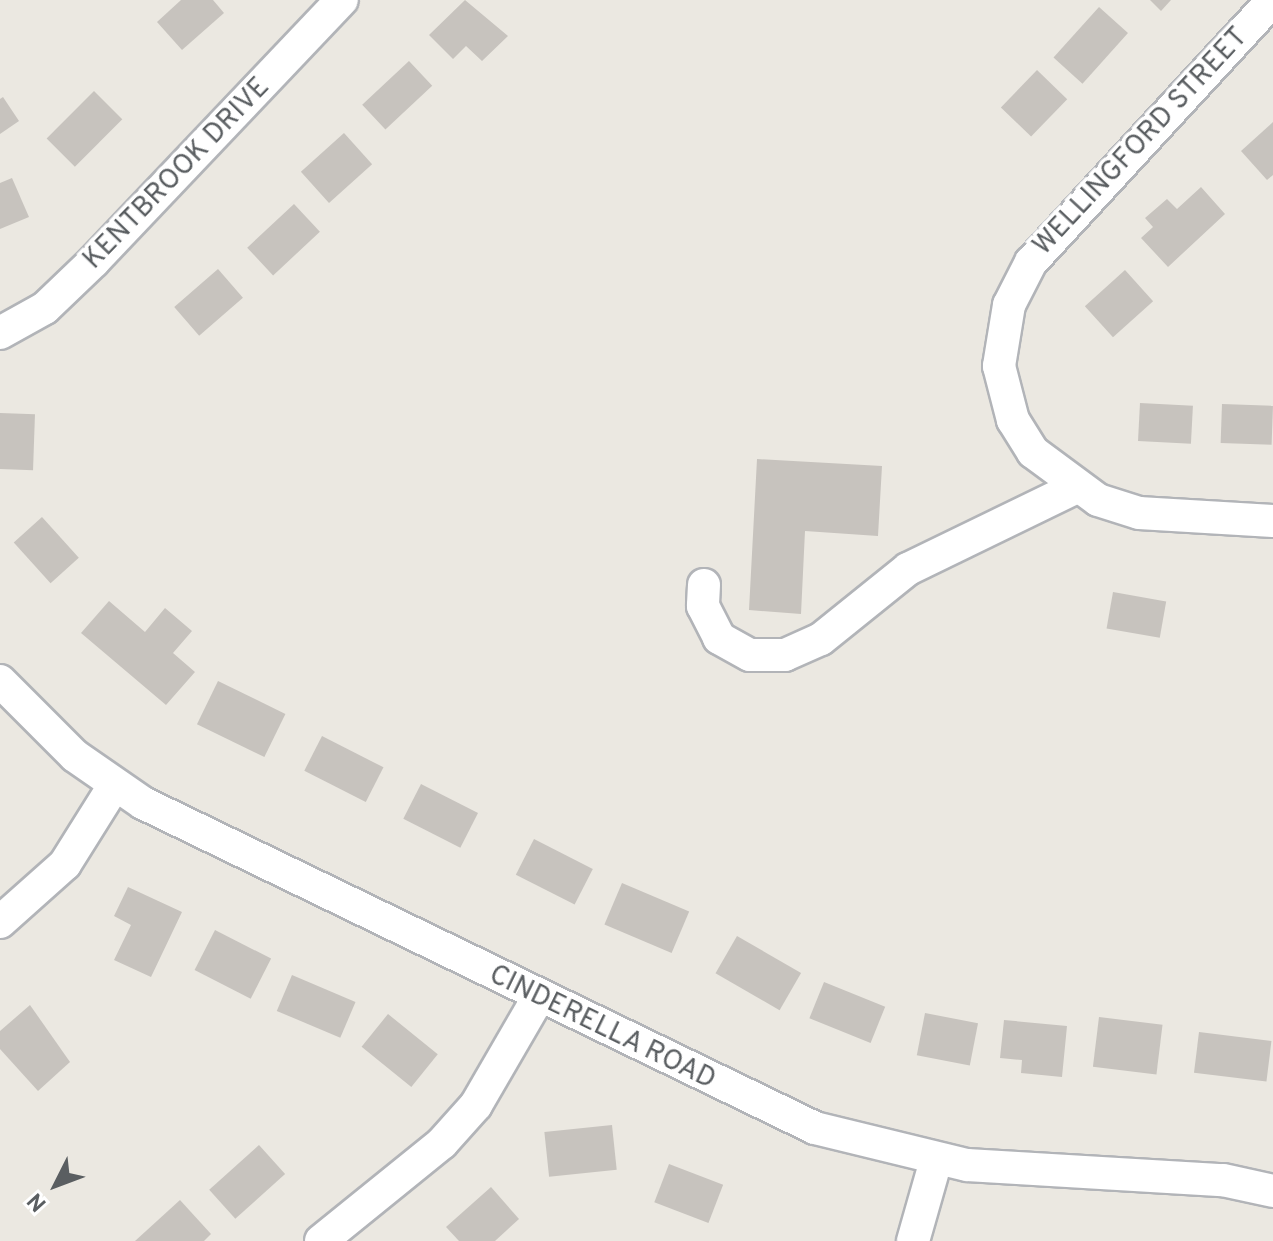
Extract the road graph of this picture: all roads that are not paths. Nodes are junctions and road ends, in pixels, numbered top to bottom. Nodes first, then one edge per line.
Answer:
1 (342, 0) edge
2 (1273, 0) edge
3 (0, 333) edge
4 (1077, 487) junction
5 (1273, 521) edge
6 (704, 585) dead end
7 (0, 681) edge
8 (114, 786) junction
9 (0, 922) edge
10 (538, 998) junction
11 (936, 1160) junction
12 (1273, 1191) edge
13 (321, 1241) edge
14 (913, 1241) edge

1 - 3 street, KENTBROOK DRIVE
2 - 4 street, WELLINGFORD STREET
4 - 5 street, WELLINGFORD STREET
4 - 6 street
7 - 8 street, CINDERELLA ROAD
8 - 9 street
8 - 10 street, CINDERELLA ROAD
10 - 11 street, CINDERELLA ROAD
10 - 13 street
11 - 12 street, CINDERELLA ROAD
11 - 14 street

